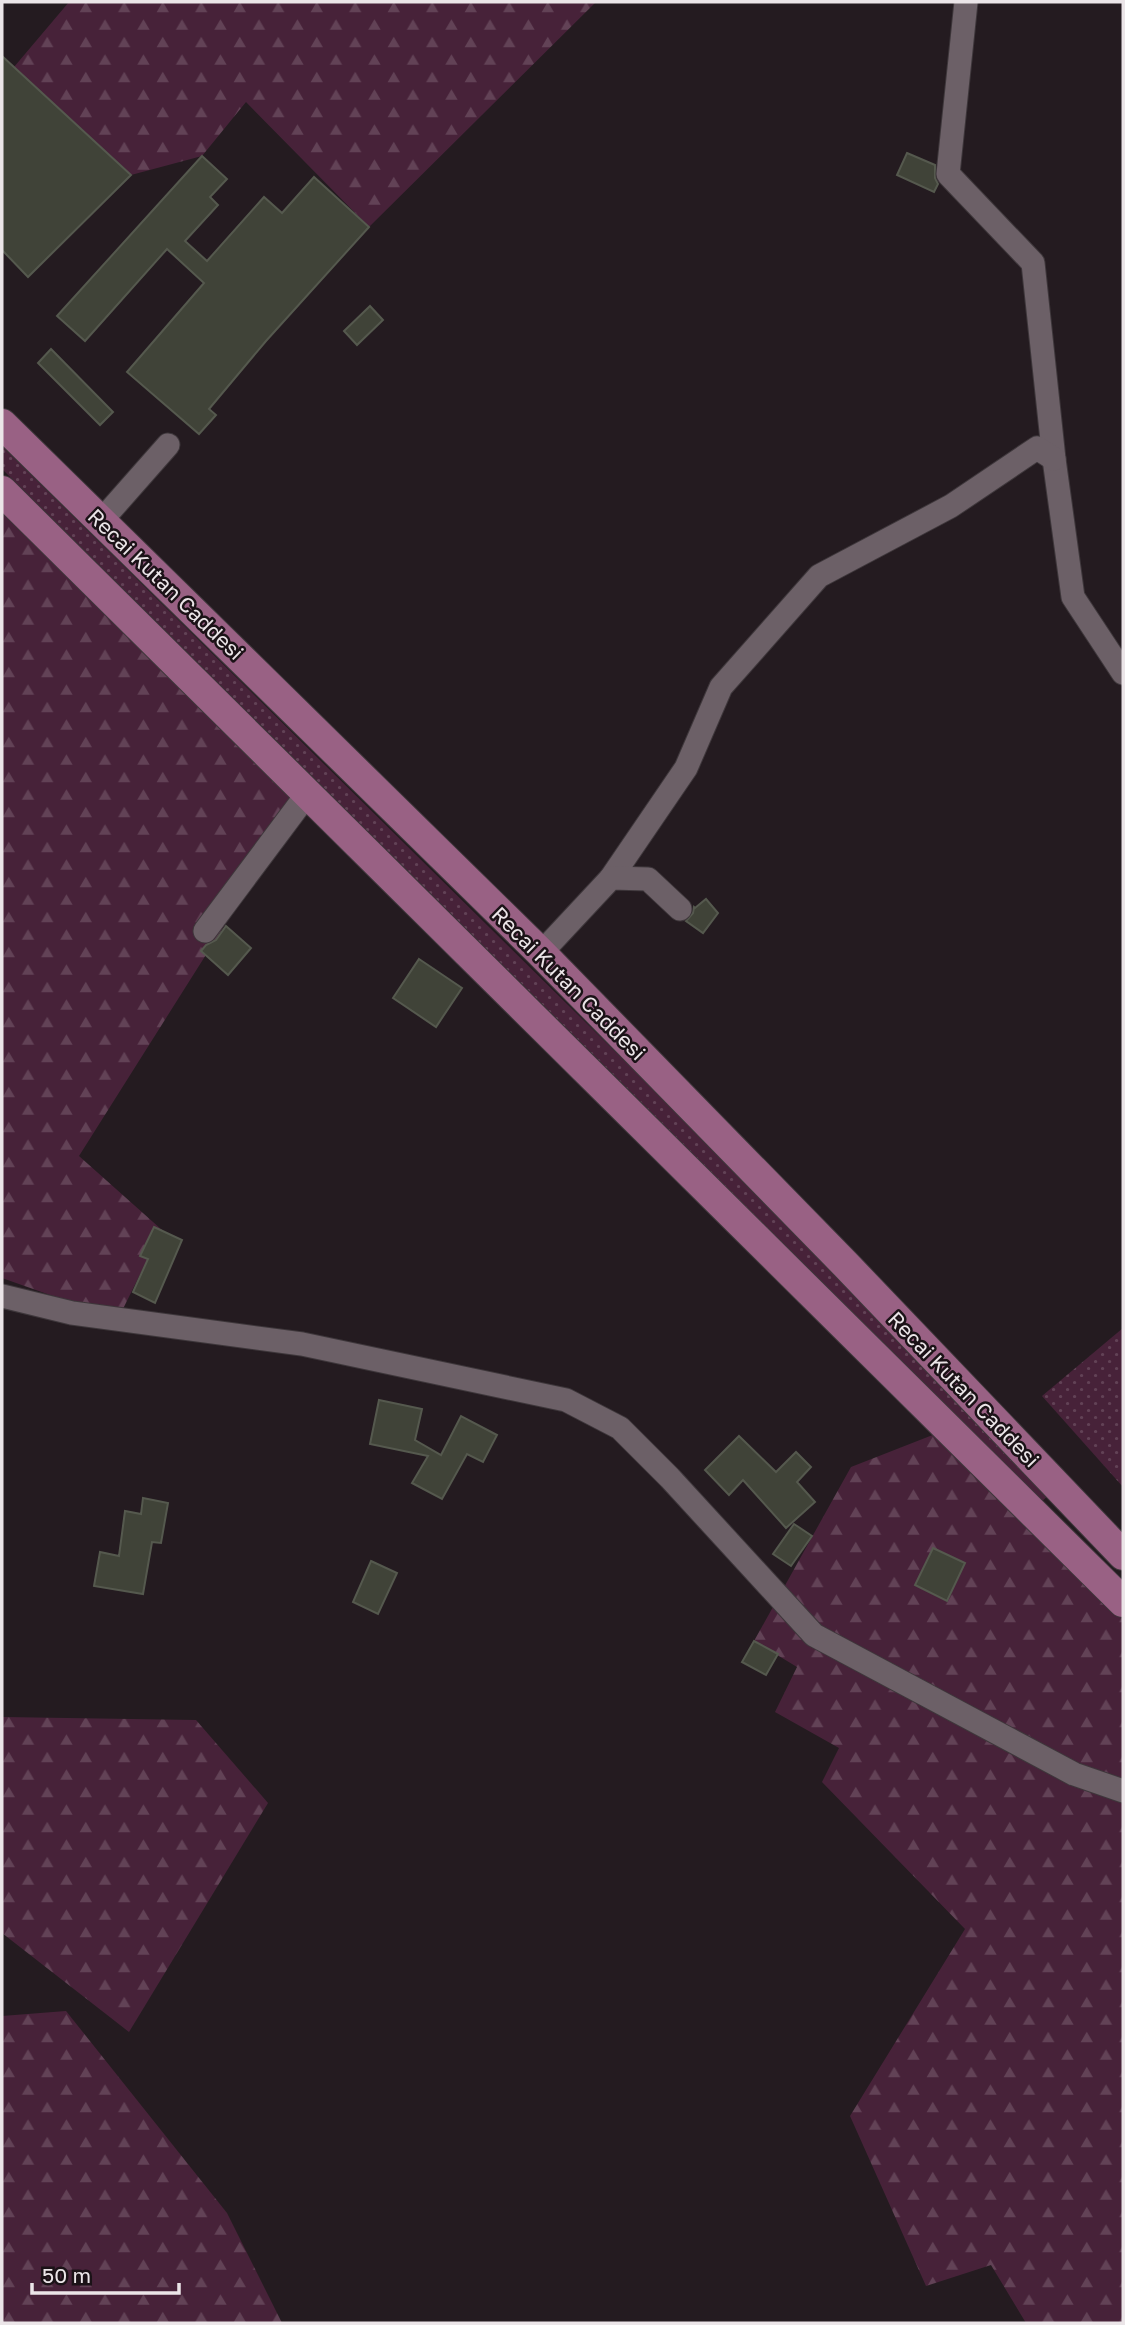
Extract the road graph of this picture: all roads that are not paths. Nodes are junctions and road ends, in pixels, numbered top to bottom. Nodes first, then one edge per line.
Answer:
1 (966, 2) edge
2 (2, 424) edge
3 (169, 445) dead end
4 (1054, 460) junction
5 (2, 491) edge
6 (101, 521) junction
7 (1123, 673) edge
8 (308, 793) junction
9 (611, 878) junction
10 (680, 909) dead end
11 (205, 932) dead end
12 (541, 953) junction
13 (2, 1296) edge
14 (1123, 1555) edge
15 (1123, 1602) edge
16 (1123, 1791) edge

1 - 4 street
2 - 6 main road, Recai Kutan Caddesi
3 - 6 street
4 - 7 street
4 - 9 street
5 - 8 main road, Recai Kutan Caddesi
6 - 12 main road, Recai Kutan Caddesi
8 - 11 street
8 - 15 main road, Recai Kutan Caddesi
9 - 10 street
9 - 12 street
12 - 14 main road, Recai Kutan Caddesi
13 - 16 street

